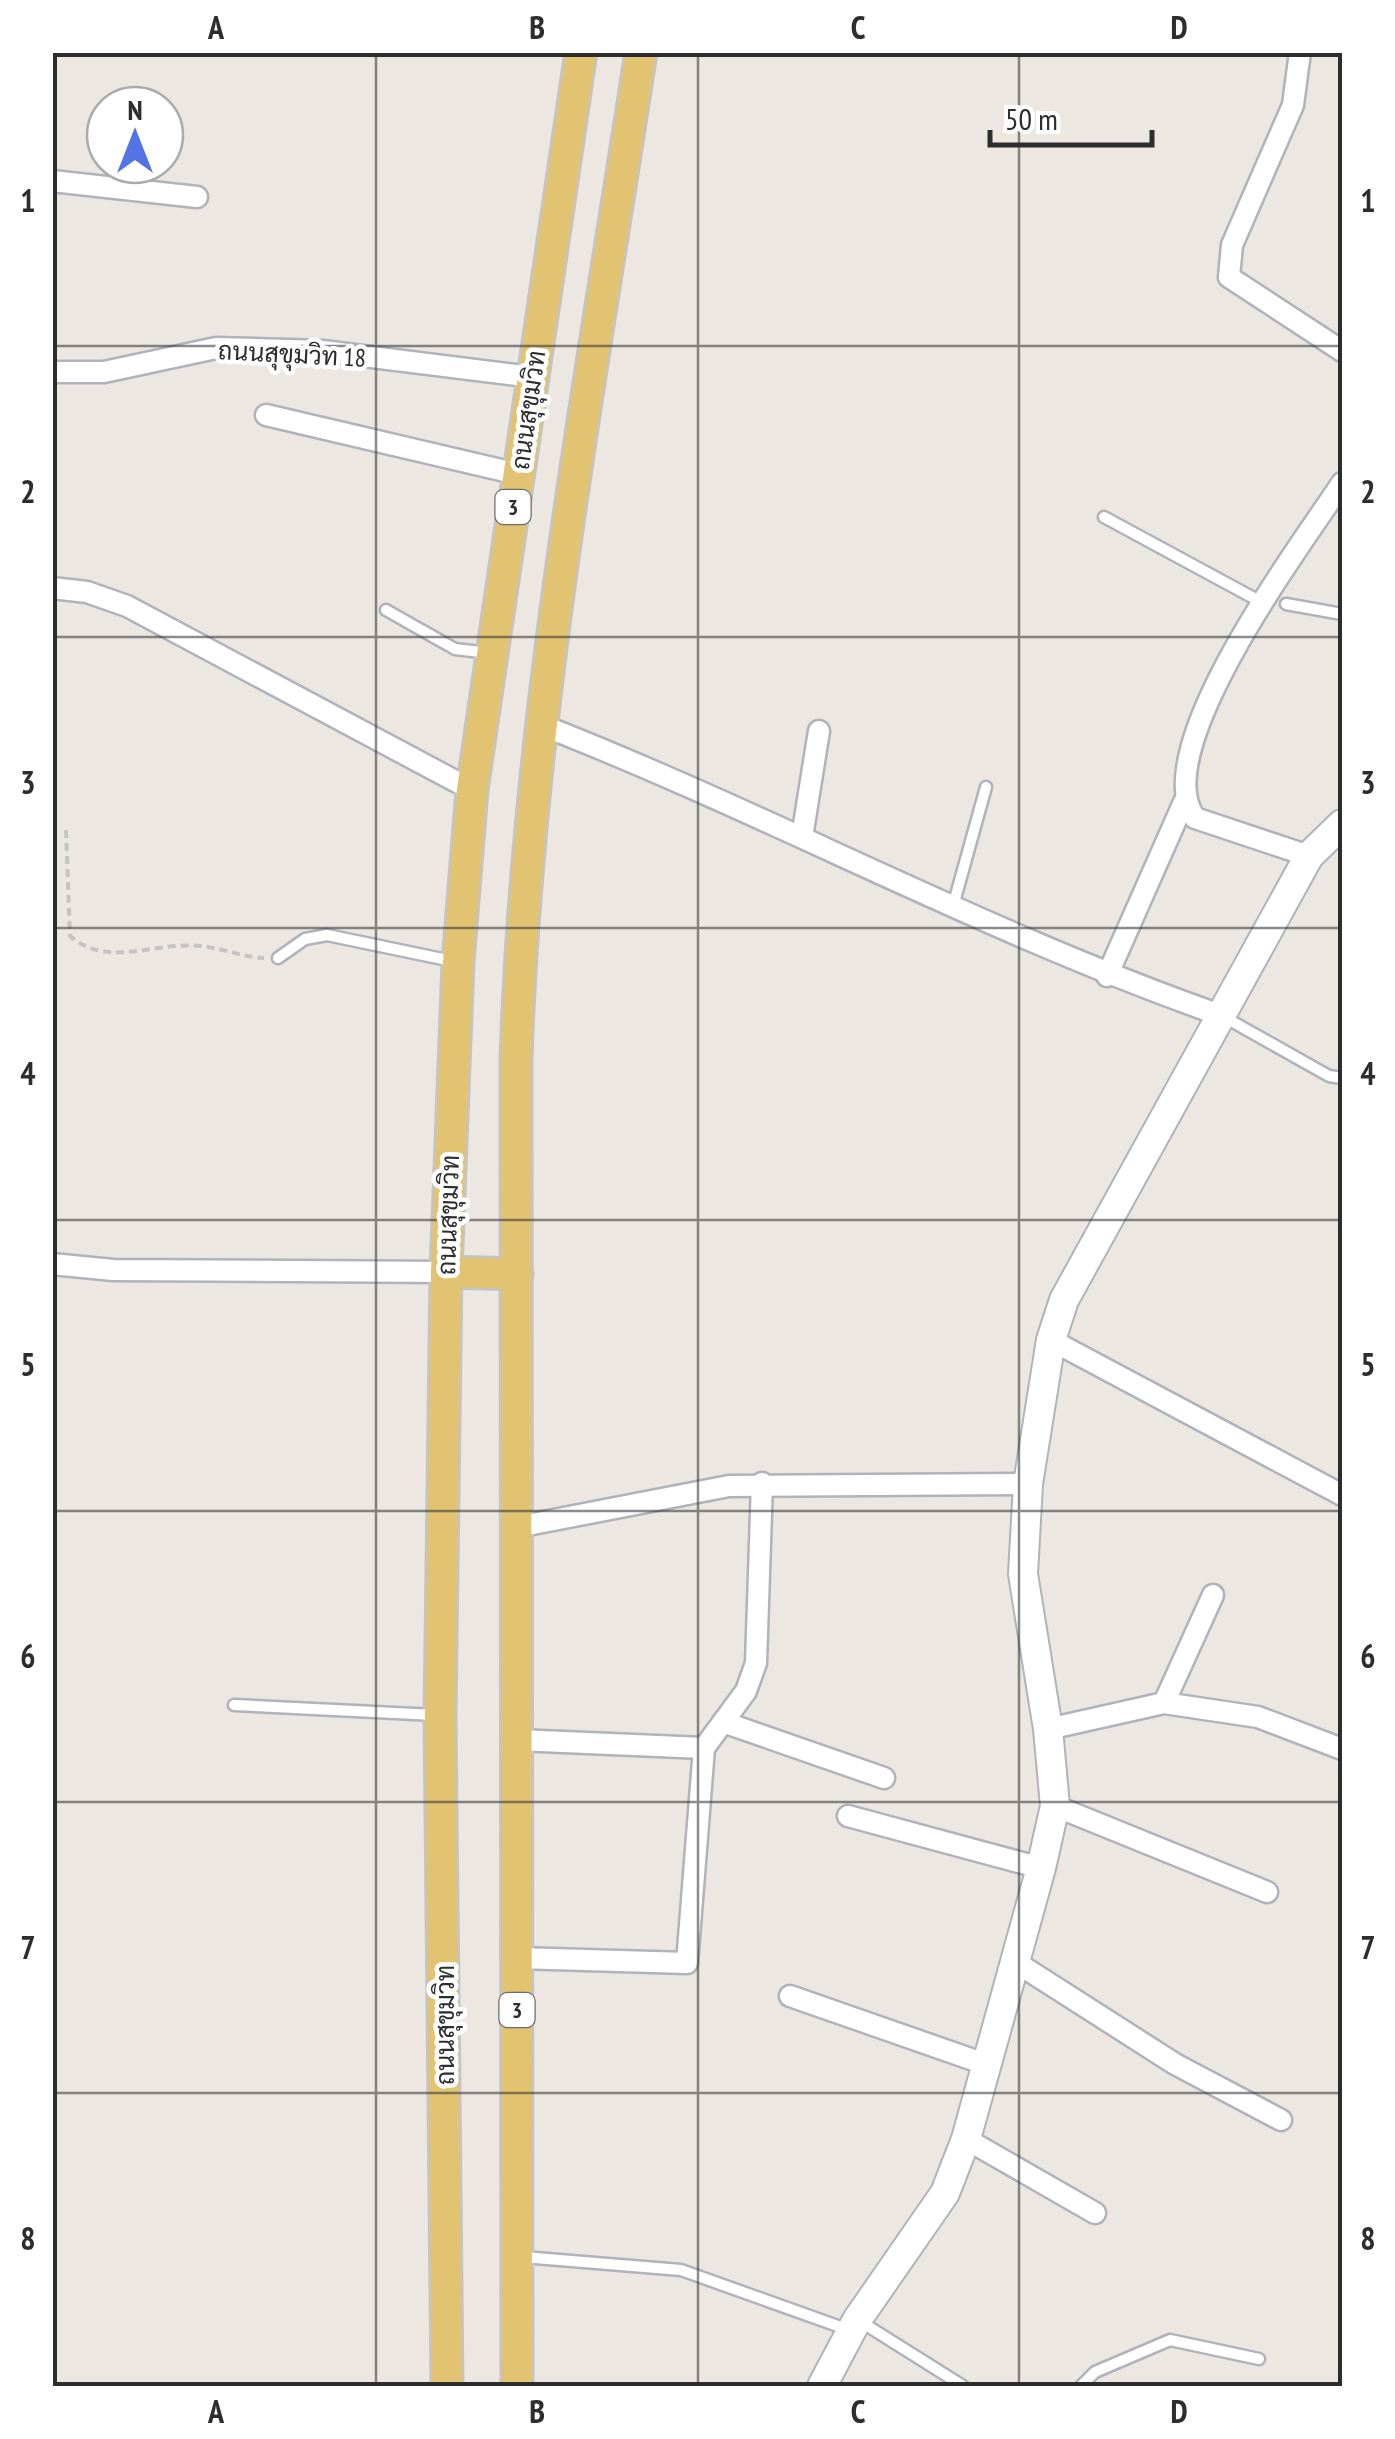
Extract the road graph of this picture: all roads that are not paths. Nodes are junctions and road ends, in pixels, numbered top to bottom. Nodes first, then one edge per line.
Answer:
1 (581, 52) edge
2 (640, 52) edge
3 (1300, 52) edge
4 (52, 181) edge
5 (197, 197) dead end
6 (1342, 350) edge
7 (53, 374) edge
8 (532, 377) junction
9 (266, 416) dead end
10 (518, 474) junction
11 (1342, 483) edge
12 (1104, 517) dead end
13 (52, 588) edge
14 (1263, 602) junction
15 (1286, 604) dead end
16 (386, 610) dead end
17 (1342, 614) edge
18 (492, 653) junction
19 (544, 726) junction
20 (820, 730) dead end
21 (986, 788) dead end
22 (472, 790) junction
23 (1184, 802) junction
24 (1342, 824) edge
25 (802, 837) junction
26 (1309, 856) junction
27 (952, 906) junction
28 (278, 958) road end
29 (458, 962) junction
30 (1107, 976) junction
31 (1222, 1016) junction
32 (1342, 1078) edge
33 (52, 1264) edge
34 (446, 1272) junction
35 (516, 1274) junction
36 (1051, 1340) junction
37 (762, 1483) junction
38 (1028, 1484) junction
39 (1342, 1495) edge
40 (516, 1526) junction
41 (1214, 1595) dead end
42 (1164, 1703) junction
43 (234, 1705) dead end
44 (440, 1716) junction
45 (723, 1722) junction
46 (1048, 1729) junction
47 (516, 1740) junction
48 (704, 1748) junction
49 (1342, 1748) edge
50 (884, 1778) dead end
51 (1055, 1806) junction
52 (848, 1816) dead end
53 (1042, 1868) junction
54 (1267, 1892) dead end
55 (516, 1958) junction
56 (1018, 1963) junction
57 (790, 1996) dead end
58 (985, 2064) junction
59 (1281, 2120) dead end
60 (966, 2138) junction
61 (1095, 2214) dead end
62 (516, 2256) junction
63 (854, 2325) junction
64 (1258, 2359) dead end
65 (447, 2386) edge
66 (516, 2386) edge
67 (822, 2386) edge
68 (962, 2386) edge
69 (1081, 2386) edge

1 - 8 main road, ถนนสุขุมวิท / 3
2 - 19 main road, 3
3 - 6 street
4 - 5 street
7 - 8 street, ถนนสุขุมวิท 18
8 - 10 main road, ถนนสุขุมวิท / 3
9 - 10 street
10 - 18 main road, ถนนสุขุมวิท / 3
11 - 14 street
12 - 14 lane
13 - 22 street
14 - 23 street
15 - 17 lane
16 - 18 lane
18 - 22 main road, ถนนสุขุมวิท / 3
19 - 25 street
19 - 35 main road, 3
20 - 25 street
21 - 27 lane
22 - 29 main road, ถนนสุขุมวิท / 3
23 - 26 street
23 - 30 street
24 - 26 street
25 - 27 street
26 - 31 street
27 - 30 street
28 - 29 lane
29 - 34 main road, ถนนสุขุมวิท / 3
30 - 31 street
31 - 32 lane
31 - 36 street
33 - 34 street
34 - 35 main road
34 - 44 main road, ถนนสุขุมวิท / 3
35 - 40 main road, 3
36 - 38 street
36 - 39 street
37 - 38 street
37 - 40 street
37 - 45 street
38 - 46 street
40 - 47 main road, 3
41 - 42 street
42 - 46 street
42 - 49 street
43 - 44 lane
44 - 65 main road, ถนนสุขุมวิท / 3
45 - 48 street
45 - 50 street
46 - 51 street
47 - 48 street
47 - 55 main road, 3
48 - 55 street
51 - 53 street
51 - 54 street
52 - 53 street
53 - 56 street
55 - 62 main road, 3
56 - 58 street
56 - 59 street
57 - 58 street
58 - 60 street
60 - 61 street
60 - 63 street
62 - 63 lane
62 - 66 main road, 3
63 - 67 street
63 - 68 lane
64 - 69 lane

